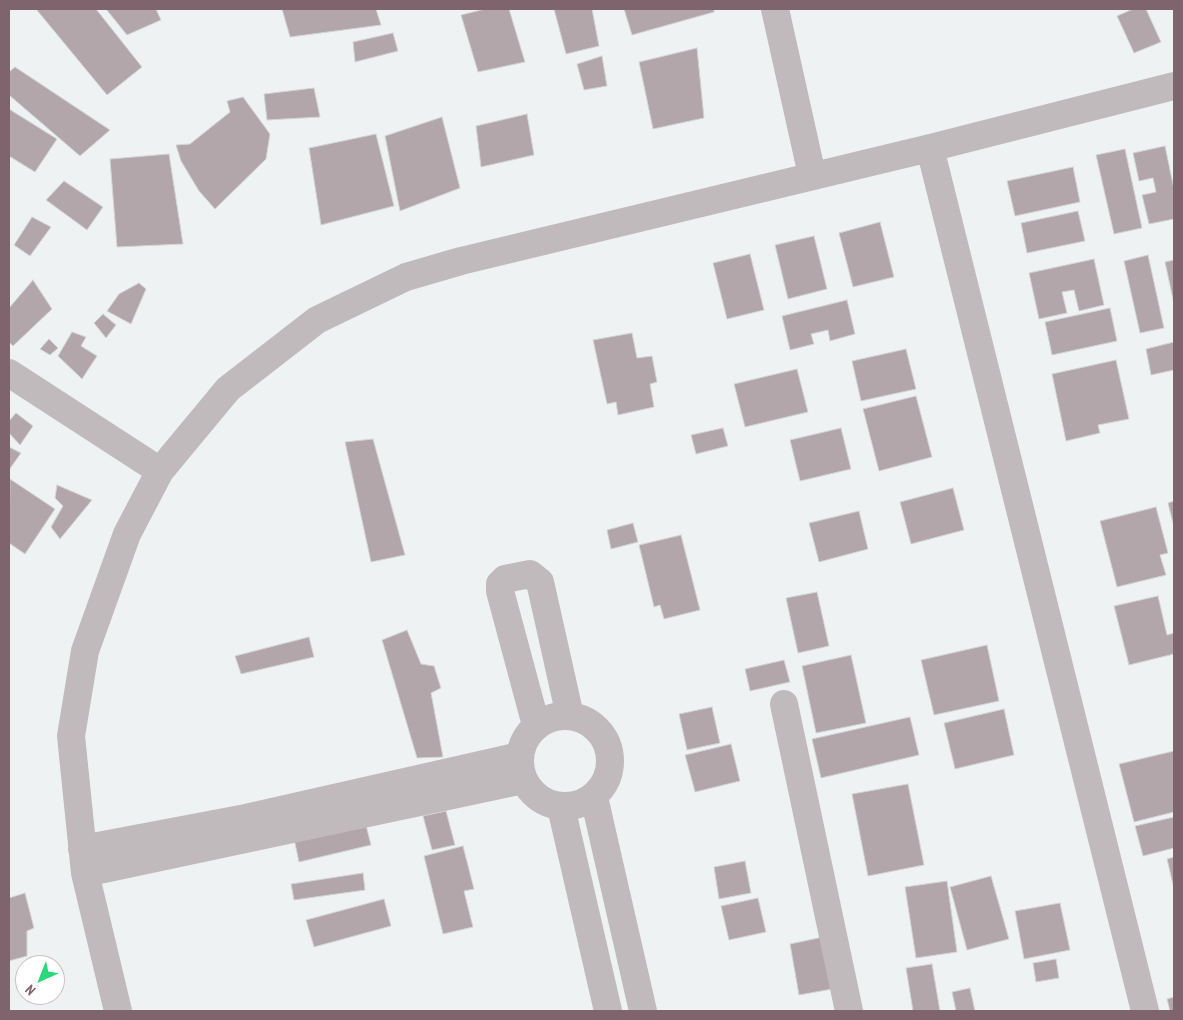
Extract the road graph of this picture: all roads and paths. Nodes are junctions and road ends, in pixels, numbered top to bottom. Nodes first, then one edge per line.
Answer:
1 (775, 9) edge
2 (1174, 86) edge
3 (930, 148) junction
4 (812, 175) junction
5 (9, 373) edge
6 (160, 472) junction
7 (784, 704) dead end
8 (570, 716) junction
9 (536, 726) junction
10 (522, 768) junction
11 (594, 797) junction
12 (561, 807) junction
13 (83, 861) junction
14 (626, 935) junction
15 (593, 943) junction
16 (118, 1011) edge
17 (608, 1011) edge
18 (643, 1011) edge
19 (849, 1011) edge
20 (1145, 1011) edge

1 - 4 street
2 - 3 street
3 - 4 street
3 - 20 street
4 - 6 street
5 - 6 street
6 - 13 street
7 - 19 street
8 - 9 street
8 - 9 street
8 - 11 street
9 - 10 street
10 - 12 street
10 - 13 street
11 - 12 street
11 - 14 street
12 - 15 street
13 - 16 street
14 - 15 street
14 - 18 street
15 - 17 street

